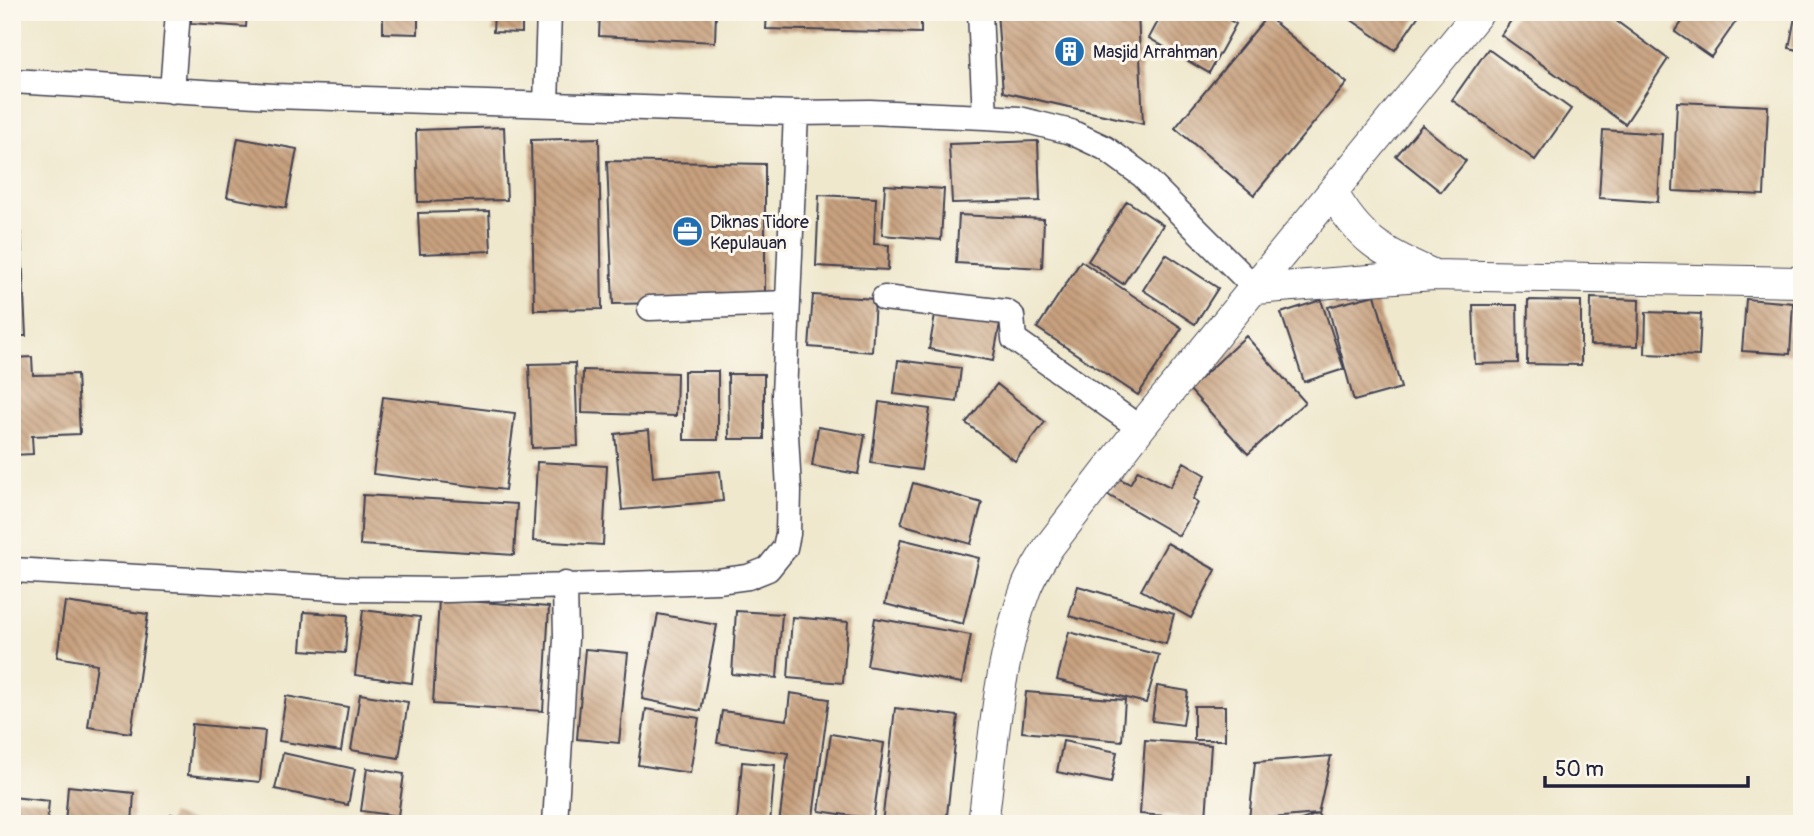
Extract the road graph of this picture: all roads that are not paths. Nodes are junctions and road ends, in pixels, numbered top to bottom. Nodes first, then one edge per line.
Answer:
1 (178, 12) edge
2 (549, 12) edge
3 (980, 12) edge
4 (1479, 12) edge
5 (12, 81) edge
6 (172, 91) junction
7 (546, 104) junction
8 (796, 113) junction
9 (985, 117) junction
10 (1333, 193) junction
11 (1433, 275) junction
12 (1802, 282) edge
13 (1256, 289) junction
14 (884, 298) dead end
15 (788, 303) junction
16 (650, 309) dead end
17 (1140, 428) junction
18 (12, 570) edge
19 (565, 584) junction
20 (555, 824) edge
21 (983, 824) edge

1 - 6 street
2 - 7 street
3 - 9 street
4 - 10 street
5 - 6 street
6 - 7 street
7 - 8 street
8 - 9 street
8 - 15 street
9 - 13 street
10 - 11 street
10 - 13 street
11 - 12 street
11 - 13 street
13 - 17 street
14 - 17 street
15 - 16 street
15 - 19 street
17 - 21 street
18 - 19 street
19 - 20 street

